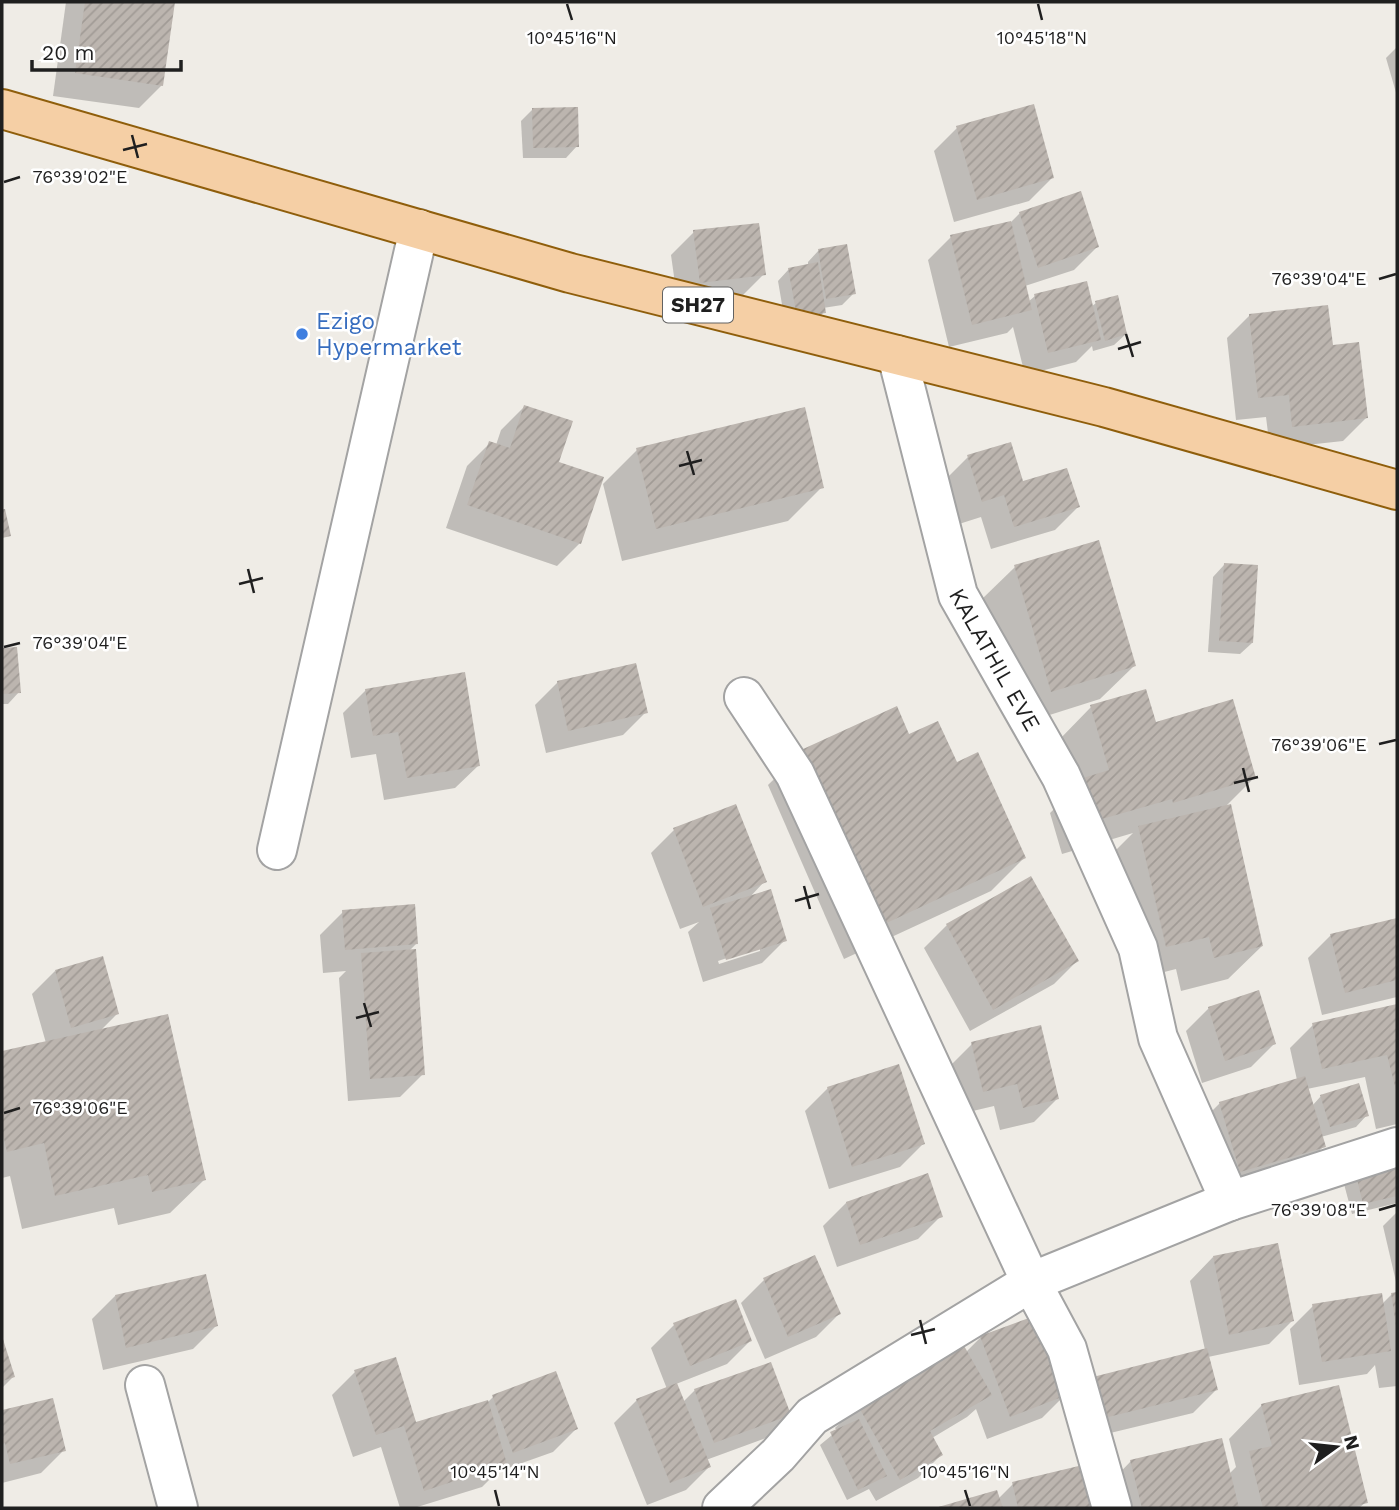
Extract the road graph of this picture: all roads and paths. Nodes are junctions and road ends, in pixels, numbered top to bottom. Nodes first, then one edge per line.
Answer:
1 (2, 109) edge
2 (419, 229) junction
3 (897, 355) junction
4 (1397, 490) edge
5 (744, 697) dead end
6 (277, 850) dead end
7 (1397, 1147) edge
8 (1230, 1201) junction
9 (1031, 1282) junction
10 (145, 1385) dead end
11 (178, 1508) edge
12 (722, 1508) edge
13 (1112, 1508) edge

1 - 2 main road, SH27
2 - 3 main road, SH27
2 - 6 street
3 - 4 main road, SH27
3 - 8 street, KALATHIL EVE
5 - 9 street
7 - 8 street
8 - 9 street
9 - 12 street
9 - 13 street
10 - 11 street

